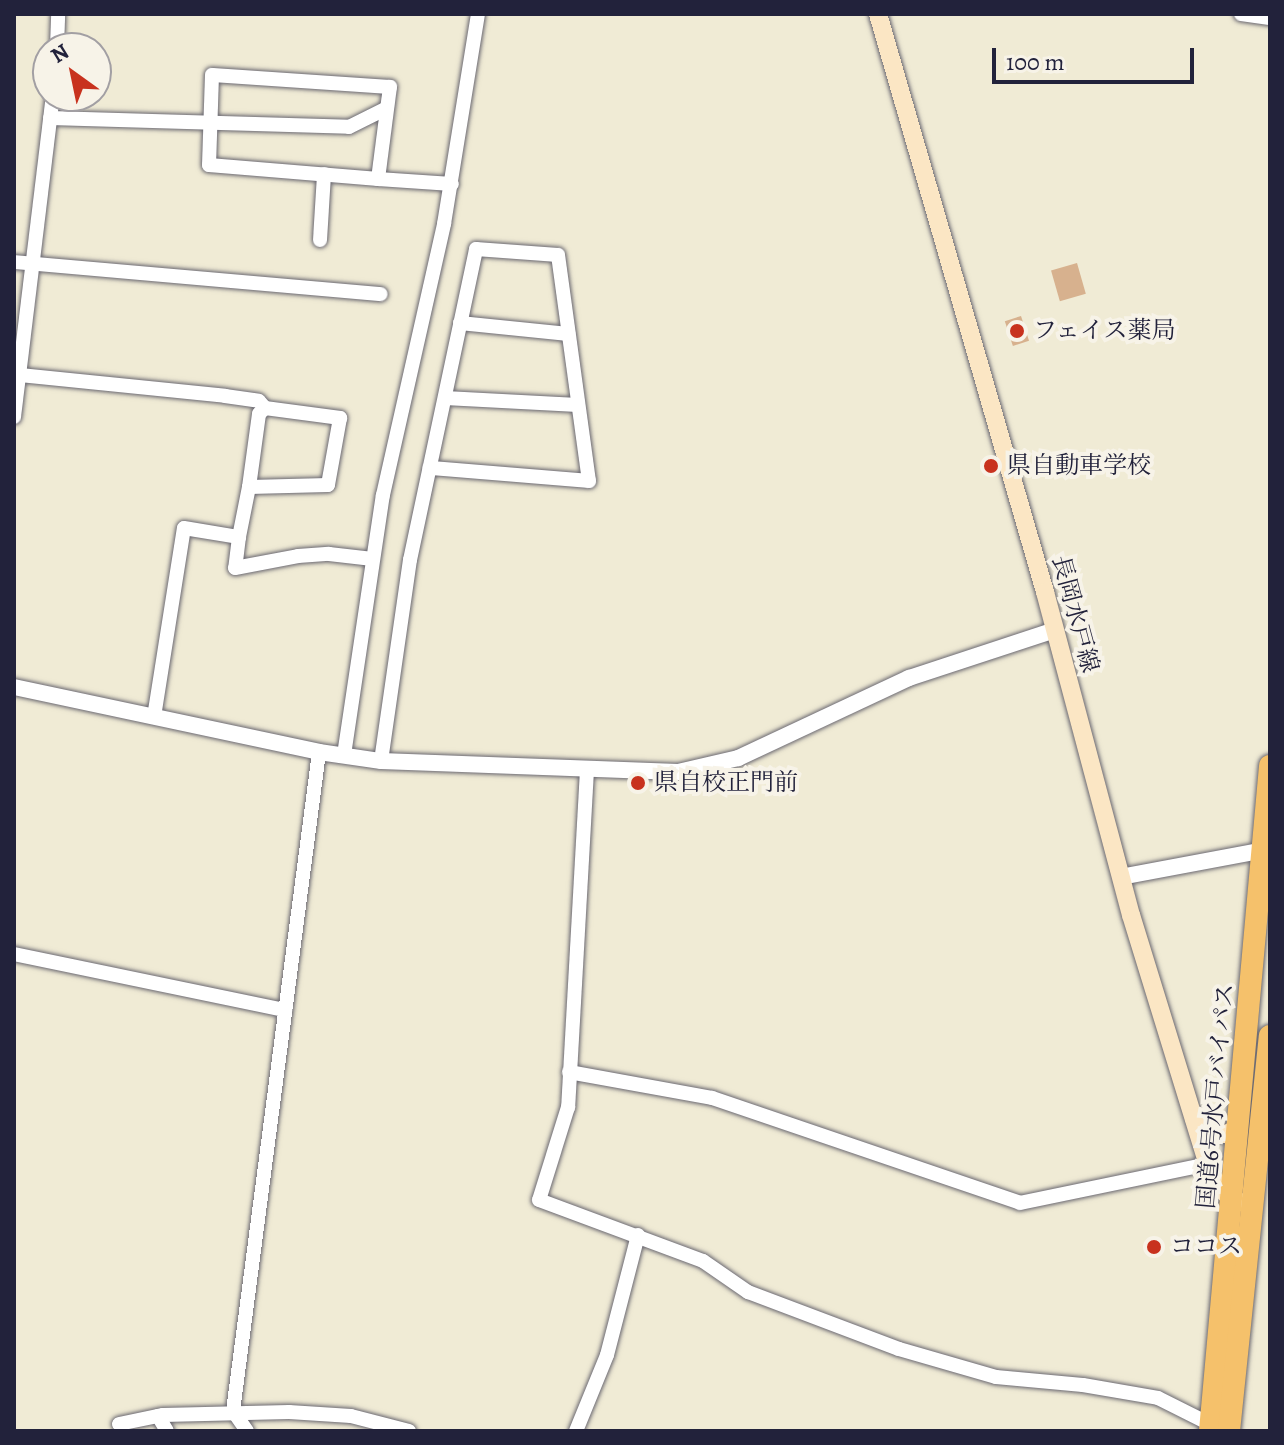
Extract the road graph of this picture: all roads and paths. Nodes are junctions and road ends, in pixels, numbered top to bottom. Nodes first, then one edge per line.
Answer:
1 (478, 14) edge
2 (878, 14) edge
3 (1241, 14) edge
4 (1270, 18) edge
5 (387, 108) junction
6 (51, 112) edge
7 (50, 118) junction
8 (208, 124) junction
9 (324, 174) junction
10 (378, 179) junction
11 (452, 184) junction
12 (320, 240) dead end
13 (14, 262) edge
14 (34, 264) junction
15 (381, 294) dead end
16 (460, 323) junction
17 (568, 334) junction
18 (20, 375) junction
19 (445, 398) junction
20 (578, 405) junction
21 (265, 408) junction
22 (14, 417) edge
23 (430, 468) junction
24 (249, 487) junction
25 (239, 537) junction
26 (373, 559) junction
27 (1055, 630) junction
28 (14, 687) edge
29 (154, 717) junction
30 (319, 752) junction
31 (344, 755) junction
32 (381, 761) junction
33 (1270, 766) edge
34 (587, 770) junction
35 (1265, 850) junction
36 (1121, 877) junction
37 (14, 954) edge
38 (285, 1010) junction
39 (1270, 1036) edge
40 (569, 1072) junction
41 (1194, 1119) junction
42 (1239, 1121) junction
43 (1208, 1164) junction
44 (1242, 1202) junction
45 (638, 1235) junction
46 (233, 1411) junction
47 (158, 1416) junction
48 (119, 1424) dead end
49 (1216, 1429) edge
50 (167, 1431) edge
51 (247, 1431) edge
52 (409, 1431) edge
53 (576, 1431) edge

1 - 11 street
2 - 27 main road, 長岡水戸線
3 - 4 street
5 - 8 street
5 - 8 street
5 - 10 street
6 - 7 street
7 - 8 street
7 - 14 street
8 - 9 street
9 - 10 street
9 - 12 street
10 - 11 street
11 - 26 street
13 - 14 street
14 - 15 street
14 - 18 street
16 - 17 street
16 - 17 street
16 - 19 street
17 - 20 street
18 - 21 street
18 - 22 street
19 - 20 street
19 - 23 street
20 - 23 street
21 - 24 street
21 - 24 street
23 - 32 street
24 - 25 street
25 - 26 street
25 - 29 street
26 - 31 street
27 - 34 street
27 - 36 main road, 長岡水戸線
28 - 29 street
29 - 30 street
30 - 31 street
30 - 38 street
31 - 32 street
32 - 34 street
33 - 35 highway, 国道6号水戸バイパス
34 - 40 street
35 - 36 street
35 - 42 highway, 国道6号水戸バイパス
36 - 41 main road, 長岡水戸線
37 - 38 street
38 - 46 street
39 - 44 highway, 国道6号水戸バイパス
40 - 43 street
40 - 45 street
41 - 42 main road
41 - 43 main road, 長岡水戸線
42 - 44 highway, 国道6号水戸バイパス
43 - 44 main road, 長岡水戸線
44 - 49 highway, 国道6号水戸バイパス
45 - 49 street
45 - 53 street
46 - 47 street
46 - 51 street
46 - 52 street
47 - 48 street
47 - 50 street

